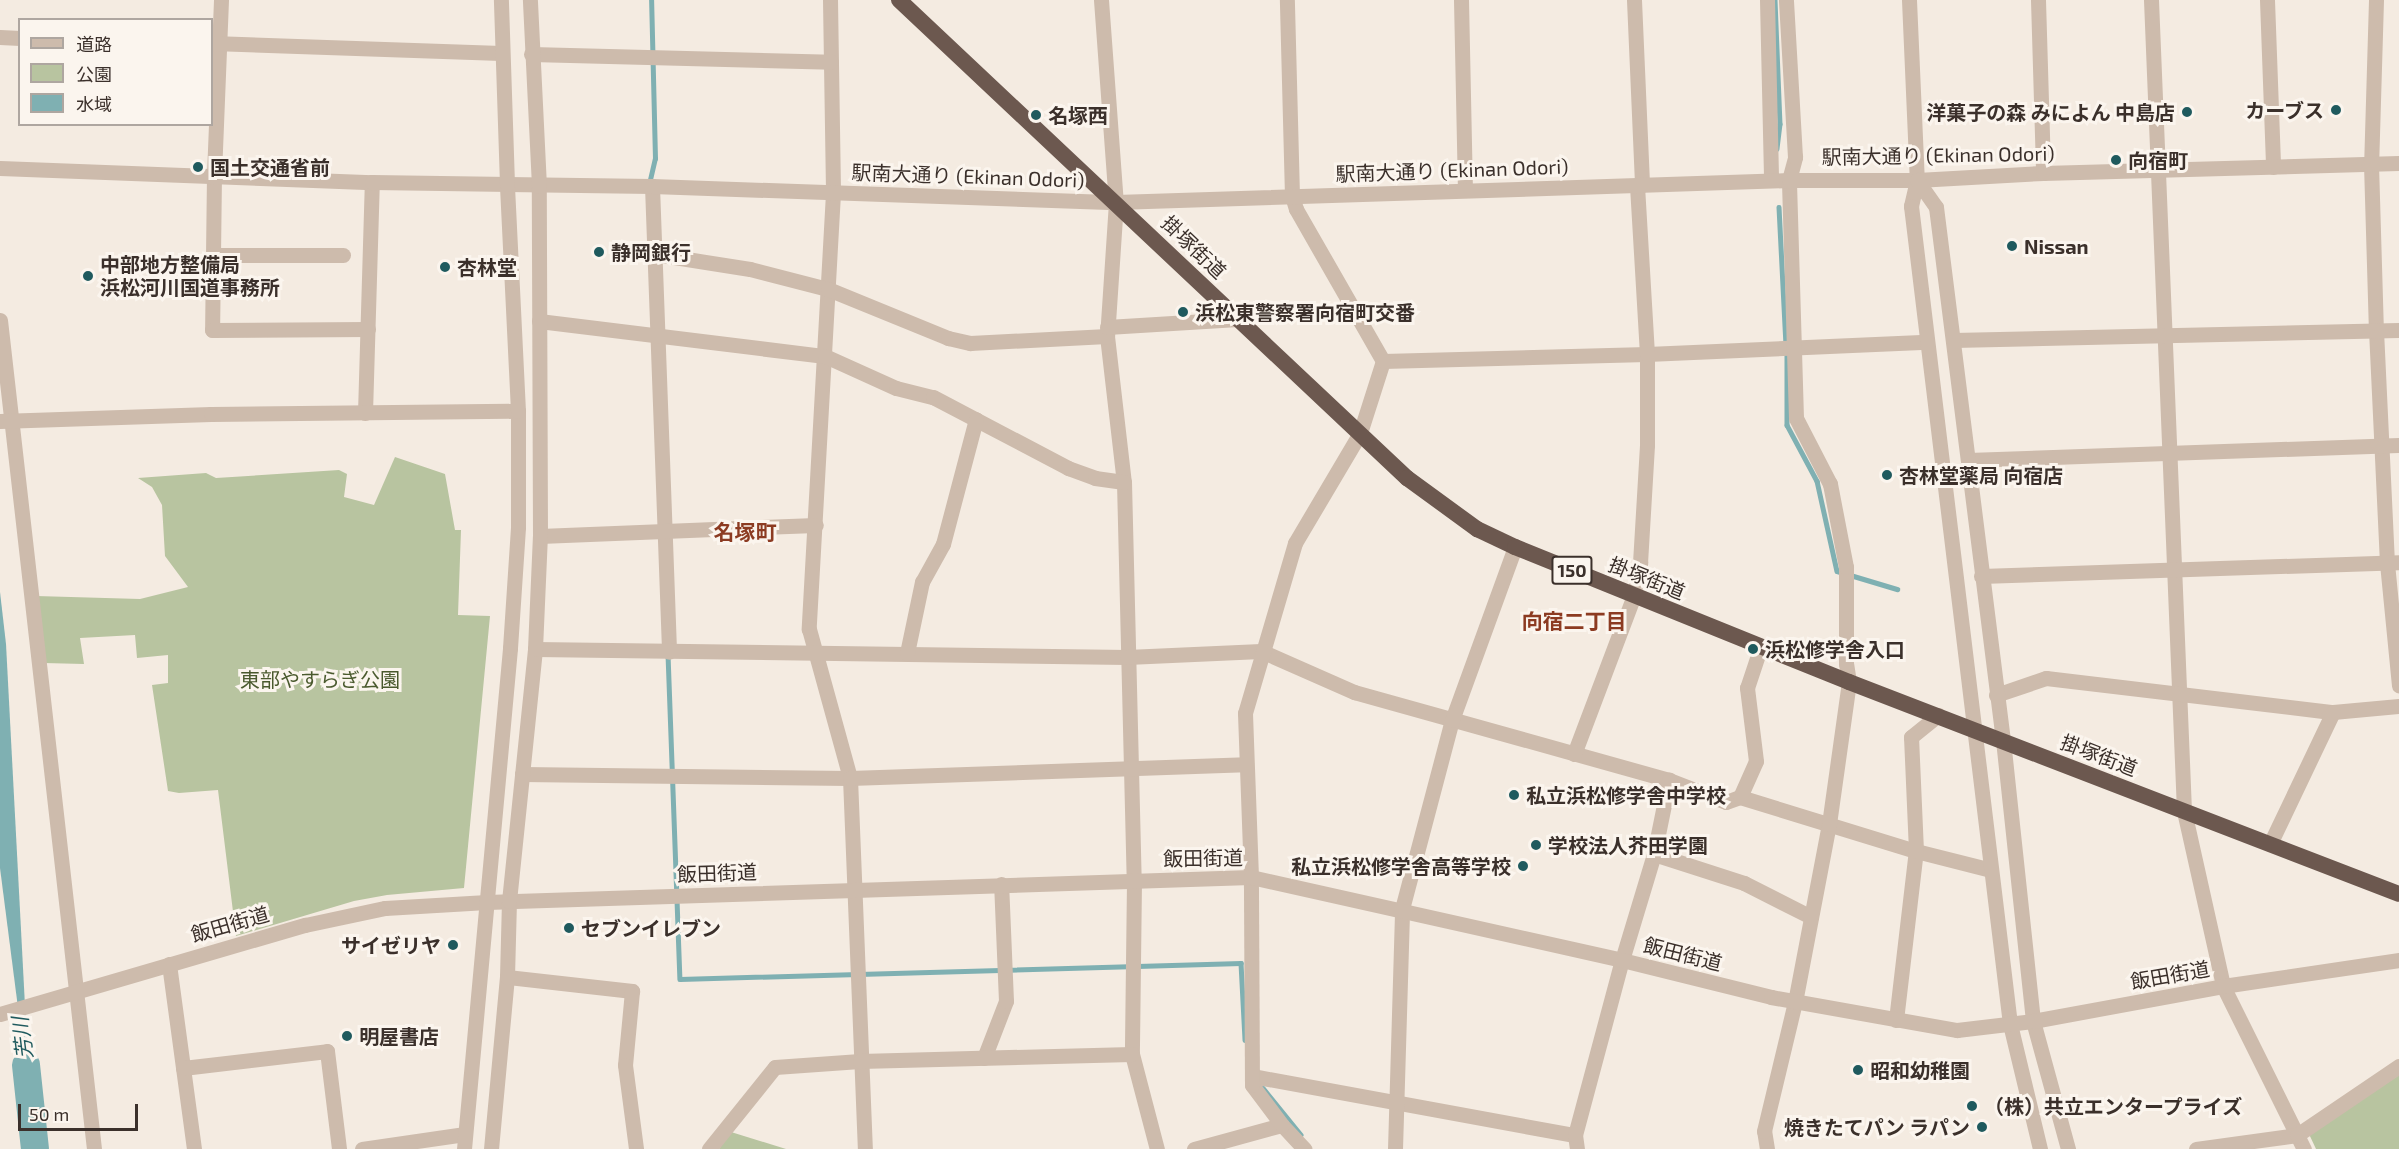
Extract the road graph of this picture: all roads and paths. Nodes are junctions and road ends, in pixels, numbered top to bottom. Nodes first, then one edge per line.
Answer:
1 (221, 0) edge
2 (501, 0) edge
3 (530, 0) edge
4 (830, 0) edge
5 (899, 0) edge
6 (1101, 0) edge
7 (1287, 0) edge
8 (1461, 0) edge
9 (1634, 0) edge
10 (1767, 0) edge
11 (1786, 0) edge
12 (1909, 0) edge
13 (2038, 0) edge
14 (2151, 0) edge
15 (2267, 0) edge
16 (2376, 0) edge
17 (0, 37) edge
18 (18, 38) edge
19 (215, 43) edge
20 (501, 53) junction
21 (531, 54) junction
22 (831, 62) junction
23 (2399, 163) edge
24 (2371, 164) junction
25 (2273, 167) junction
26 (0, 168) edge
27 (2158, 171) junction
28 (2043, 173) junction
29 (214, 174) junction
30 (1771, 180) junction
31 (1789, 180) junction
32 (1917, 180) junction
33 (372, 182) junction
34 (507, 184) junction
35 (1640, 185) junction
36 (539, 186) junction
37 (652, 186) junction
38 (1466, 190) junction
39 (833, 193) junction
40 (1292, 196) junction
41 (1116, 202) junction
42 (655, 254) junction
43 (213, 255) junction
44 (344, 255) dead end
45 (828, 289) junction
46 (1238, 319) junction
47 (0, 320) edge
48 (539, 321) junction
49 (368, 329) junction
50 (2376, 330) junction
51 (2399, 330) edge
52 (1107, 332) junction
53 (659, 335) junction
54 (2164, 335) junction
55 (1953, 340) junction
56 (1927, 342) junction
57 (1789, 347) junction
58 (1647, 354) junction
59 (825, 356) junction
60 (1383, 361) junction
61 (518, 411) junction
62 (365, 413) junction
63 (976, 419) junction
64 (6, 421) edge
65 (1360, 433) junction
66 (2399, 445) edge
67 (2382, 446) junction
68 (2170, 452) junction
69 (1968, 460) junction
70 (1125, 482) junction
71 (816, 525) junction
72 (666, 532) junction
73 (540, 536) junction
74 (1515, 547) junction
75 (2393, 563) edge
76 (2175, 568) junction
77 (1981, 576) junction
78 (1634, 595) junction
79 (1761, 646) junction
80 (535, 649) junction
81 (1261, 651) junction
82 (669, 652) junction
83 (815, 652) junction
84 (907, 653) junction
85 (1127, 657) junction
86 (1849, 682) junction
87 (2399, 685) edge
88 (1996, 694) junction
89 (2180, 696) junction
90 (2399, 706) edge
91 (2333, 712) junction
92 (1938, 715) junction
93 (1452, 720) junction
94 (1972, 728) junction
95 (2003, 740) junction
96 (1574, 754) junction
97 (1245, 764) junction
98 (1130, 770) junction
99 (522, 774) junction
100 (850, 778) junction
101 (1669, 780) junction
102 (1740, 797) junction
103 (2184, 811) junction
104 (1829, 824) junction
105 (2270, 844) junction
106 (1916, 851) junction
107 (1654, 854) junction
108 (1991, 870) junction
109 (1251, 877) junction
110 (1134, 881) junction
111 (1001, 884) junction
112 (853, 890) junction
113 (2399, 894) edge
114 (509, 901) junction
115 (487, 902) junction
116 (1402, 909) junction
117 (1811, 917) junction
118 (1622, 960) junction
119 (2399, 960) edge
120 (169, 964) junction
121 (507, 977) junction
122 (2223, 986) junction
123 (75, 993) junction
124 (1795, 1002) junction
125 (0, 1014) edge
126 (1896, 1020) junction
127 (2033, 1021) junction
128 (2010, 1024) junction
129 (1132, 1054) junction
130 (984, 1058) junction
131 (860, 1061) junction
132 (2399, 1066) edge
133 (183, 1068) junction
134 (1252, 1076) junction
135 (1396, 1100) junction
136 (1282, 1125) junction
137 (464, 1141) edge
138 (1576, 1142) edge
139 (2300, 1142) edge
140 (94, 1149) edge
141 (194, 1149) edge
142 (339, 1149) edge
143 (362, 1149) edge
144 (491, 1149) edge
145 (636, 1149) edge
146 (709, 1149) edge
147 (865, 1149) edge
148 (1157, 1149) edge
149 (1194, 1149) edge
150 (1304, 1149) edge
151 (1395, 1149) edge
152 (1767, 1149) edge
153 (2040, 1149) edge
154 (2068, 1149) edge
155 (2196, 1149) edge

1 - 19 street
2 - 20 street
3 - 21 street
4 - 22 street
5 - 41 highway, 掛塚街道 / 150
6 - 41 street
7 - 40 street
8 - 38 street
9 - 35 street
10 - 30 street
11 - 31 street
12 - 32 street
13 - 28 street
14 - 27 street
15 - 25 street
16 - 24 street
17 - 18 street
19 - 20 street
19 - 29 street
20 - 34 street
21 - 22 street
21 - 36 street
22 - 39 street
23 - 24 street, 駅南大通り (Ekinan Odori)
24 - 25 street, 駅南大通り (Ekinan Odori)
24 - 50 street
25 - 27 street, 駅南大通り (Ekinan Odori)
26 - 29 street, 駅南大通り (Ekinan Odori)
27 - 28 street, 駅南大通り (Ekinan Odori)
27 - 54 street
28 - 32 street, 駅南大通り (Ekinan Odori)
29 - 33 street, 駅南大通り (Ekinan Odori)
29 - 43 street
30 - 31 street, 駅南大通り (Ekinan Odori)
30 - 35 street, 駅南大通り (Ekinan Odori)
31 - 32 street, 駅南大通り (Ekinan Odori)
31 - 57 street
32 - 55 street
32 - 56 street
33 - 34 street, 駅南大通り (Ekinan Odori)
33 - 49 street
34 - 36 street, 駅南大通り (Ekinan Odori)
34 - 61 street
35 - 38 street, 駅南大通り (Ekinan Odori)
35 - 58 street
36 - 37 street, 駅南大通り (Ekinan Odori)
36 - 48 street
37 - 39 street, 駅南大通り (Ekinan Odori)
37 - 42 street
38 - 40 street, 駅南大通り (Ekinan Odori)
39 - 41 street, 駅南大通り (Ekinan Odori)
39 - 45 street
40 - 41 street, 駅南大通り (Ekinan Odori)
40 - 60 street
41 - 46 highway, 掛塚街道 / 150
41 - 52 street
42 - 45 street
42 - 53 street
43 - 44 street
43 - 49 street
45 - 52 street
45 - 59 street
46 - 52 street
46 - 65 highway, 掛塚街道 / 150
47 - 64 street
48 - 53 street
48 - 73 street
49 - 62 street
50 - 51 street
50 - 54 street
50 - 67 street
52 - 70 street
53 - 59 street
53 - 72 street
54 - 55 street
54 - 68 street
55 - 69 street
56 - 57 street
56 - 94 street
57 - 58 street
57 - 86 street
58 - 60 street
58 - 78 street
59 - 63 street
59 - 71 street
60 - 65 street
61 - 62 street
61 - 115 street
62 - 64 street
63 - 70 street
63 - 84 street
64 - 123 street
65 - 74 highway, 掛塚街道 / 150
65 - 81 street
66 - 67 street
67 - 68 street
67 - 75 street
68 - 69 street
68 - 76 street
69 - 77 street
70 - 85 street
71 - 72 street
71 - 83 street
72 - 73 street
72 - 82 street
73 - 80 street
74 - 78 highway, 掛塚街道 / 150
74 - 93 street
75 - 76 street
75 - 87 street
76 - 77 street
76 - 89 street
77 - 88 street
78 - 79 highway, 掛塚街道 / 150
78 - 96 street
79 - 86 highway, 掛塚街道 / 150
79 - 102 street
80 - 82 street
80 - 99 street
81 - 85 street
81 - 93 street
81 - 97 street
82 - 83 street
83 - 84 street
83 - 100 street
84 - 85 street
85 - 98 street
86 - 92 highway, 掛塚街道 / 150
86 - 104 street
88 - 89 street
88 - 95 street
89 - 91 street
89 - 103 street
90 - 91 street
91 - 105 street
92 - 94 highway, 掛塚街道 / 150
92 - 106 street
93 - 96 street
93 - 116 street
94 - 95 highway, 掛塚街道 / 150
94 - 108 street
95 - 103 highway, 掛塚街道 / 150
95 - 127 street
96 - 101 street
97 - 98 street
97 - 109 street
98 - 100 street
98 - 110 street
99 - 100 street
99 - 114 street
100 - 112 street
101 - 102 street
101 - 107 street
102 - 104 street
103 - 105 highway, 掛塚街道 / 150
103 - 122 street
104 - 106 street
104 - 117 street
105 - 113 highway, 掛塚街道 / 150
106 - 108 street
106 - 126 street
107 - 117 street
107 - 118 street
108 - 128 street
109 - 110 street, 飯田街道
109 - 116 street, 飯田街道
109 - 134 street
110 - 111 street, 飯田街道
110 - 129 street
111 - 112 street, 飯田街道
111 - 130 street
112 - 114 street, 飯田街道
112 - 131 street
114 - 115 street, 飯田街道
114 - 121 street
115 - 120 street, 飯田街道
115 - 137 street
116 - 118 street, 飯田街道
116 - 135 street
117 - 124 street
118 - 124 street, 飯田街道
118 - 138 street
119 - 122 street, 飯田街道
120 - 123 street, 飯田街道
120 - 133 street
121 - 144 street
121 - 145 street
122 - 127 street, 飯田街道
122 - 139 street
123 - 125 street, 飯田街道
123 - 140 street
124 - 126 street, 飯田街道
124 - 152 street
126 - 128 street, 飯田街道
127 - 128 street, 飯田街道
127 - 154 street
128 - 153 street
129 - 130 street
129 - 148 street
130 - 131 street
131 - 146 street
131 - 147 street
132 - 139 street
133 - 141 street
133 - 142 street
134 - 135 street
134 - 136 street
135 - 138 street
135 - 151 street
136 - 149 street
136 - 150 street
137 - 143 street
139 - 155 street

